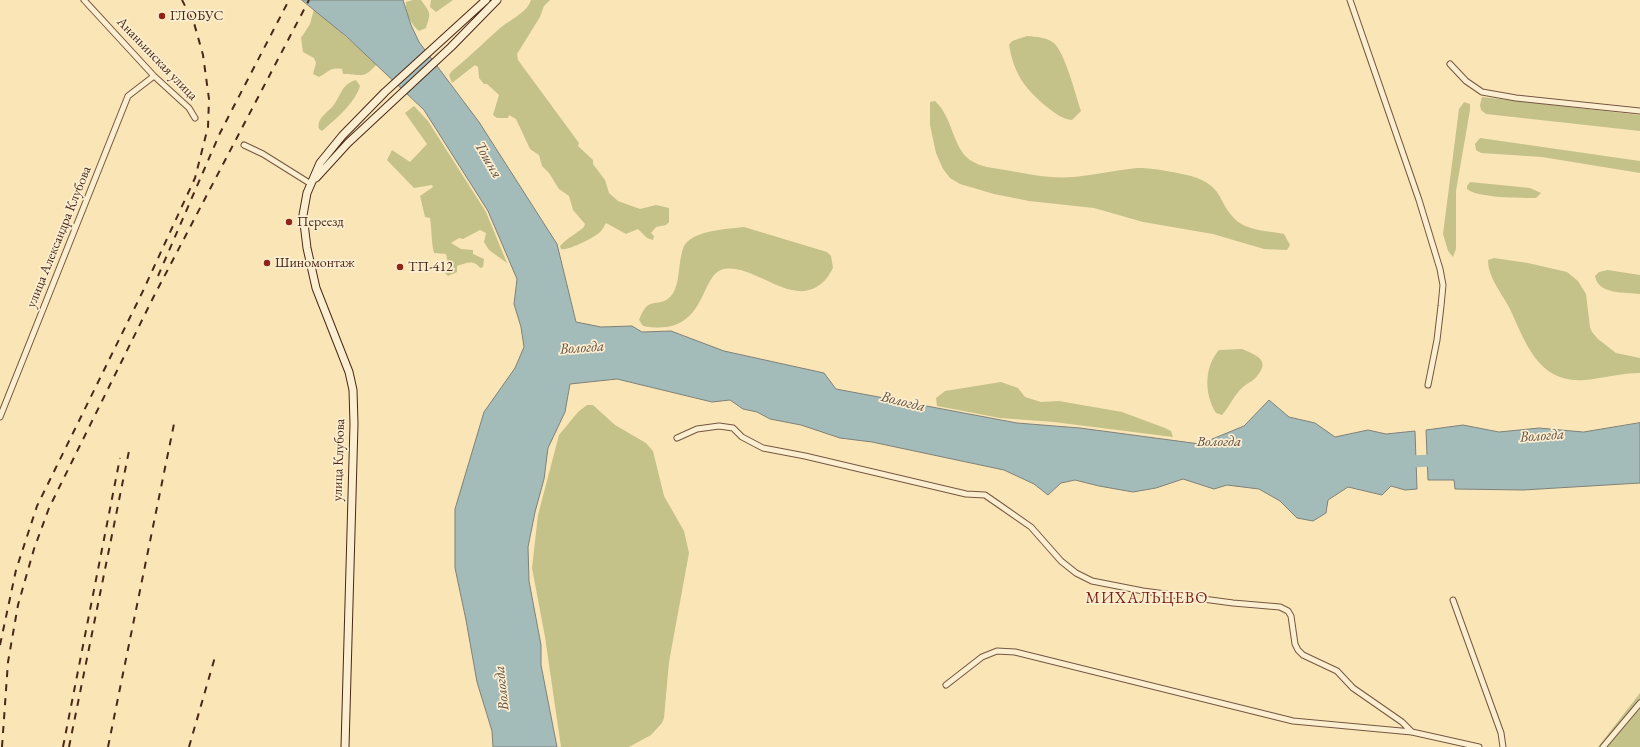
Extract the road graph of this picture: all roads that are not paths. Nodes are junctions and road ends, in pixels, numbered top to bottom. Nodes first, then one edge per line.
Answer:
1 (84, 0) edge
2 (486, 0) edge
3 (497, 0) edge
4 (1350, 0) edge
5 (1450, 64) dead end
6 (154, 76) junction
7 (1640, 112) edge
8 (195, 118) dead end
9 (244, 145) dead end
10 (311, 184) junction
11 (1428, 385) dead end
12 (0, 417) edge
13 (677, 438) dead end
14 (1453, 600) dead end
15 (946, 685) dead end
16 (1640, 703) edge
17 (1412, 732) junction
18 (345, 747) edge
19 (1479, 747) edge
20 (1503, 747) edge
21 (1603, 747) edge

1 - 6 street, Ананьинская улица
2 - 10 main road, улица Клубова
3 - 10 main road
4 - 11 street
5 - 7 street
6 - 8 street, Ананьинская улица
6 - 12 street, улица Александра Клубова
9 - 10 street
10 - 18 main road, улица Клубова
13 - 17 street
14 - 20 street
15 - 17 street
16 - 21 street
17 - 19 street

